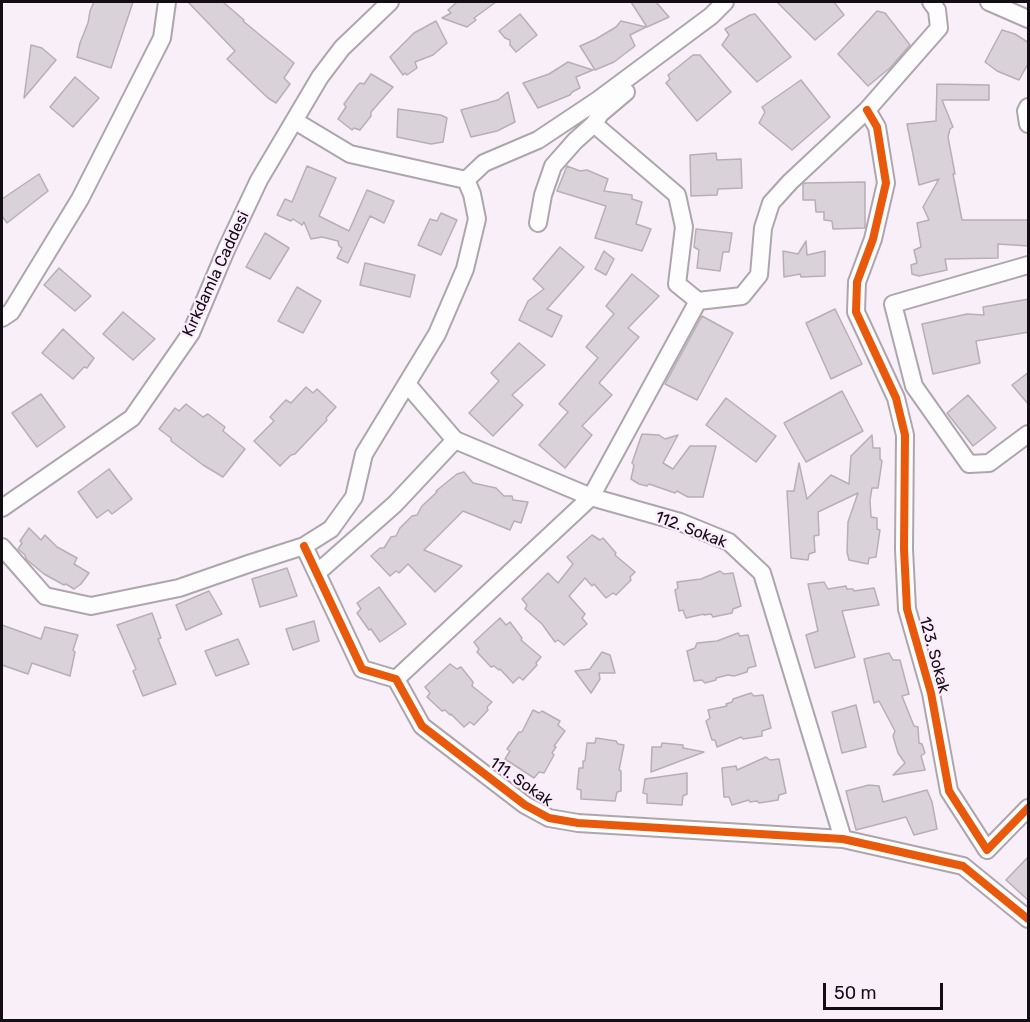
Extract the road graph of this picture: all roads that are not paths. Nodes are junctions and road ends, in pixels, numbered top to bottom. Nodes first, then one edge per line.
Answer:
1 (167, 2) edge
2 (390, 2) edge
3 (725, 2) edge
4 (931, 2) edge
5 (989, 2) edge
6 (711, 16) junction
7 (1029, 19) edge
8 (1029, 107) edge
9 (867, 110) junction
10 (295, 121) junction
11 (594, 124) junction
12 (1029, 124) edge
13 (466, 180) junction
14 (538, 222) dead end
15 (1029, 265) edge
16 (698, 301) junction
17 (2, 318) edge
18 (407, 384) junction
19 (914, 386) junction
20 (896, 398) junction
21 (1029, 434) edge
22 (455, 440) junction
23 (591, 497) junction
24 (2, 508) edge
25 (304, 546) junction
26 (2, 547) edge
27 (317, 573) junction
28 (396, 679) junction
29 (1029, 808) edge
30 (843, 839) junction
31 (987, 850) junction
32 (963, 866) junction
33 (1029, 919) edge

1 - 17 street
2 - 10 street, Kırkdamla Caddesi
3 - 6 street
4 - 9 street
5 - 7 street
6 - 11 street
6 - 13 street
8 - 12 street
9 - 16 street
9 - 20 street, 123. Sokak
10 - 13 street
10 - 24 street, Kırkdamla Caddesi
11 - 14 street
11 - 16 street
13 - 18 street
15 - 19 street
16 - 23 street
18 - 22 street, 112. Sokak
18 - 25 street
19 - 20 street
19 - 21 street
20 - 31 street, 123. Sokak
22 - 23 street, 112. Sokak
22 - 27 street
23 - 28 street
23 - 30 street, 112. Sokak
25 - 26 street
25 - 27 street
27 - 28 street
28 - 30 street, 111. Sokak
29 - 31 street
30 - 32 street, 111. Sokak
31 - 32 street
32 - 33 street

